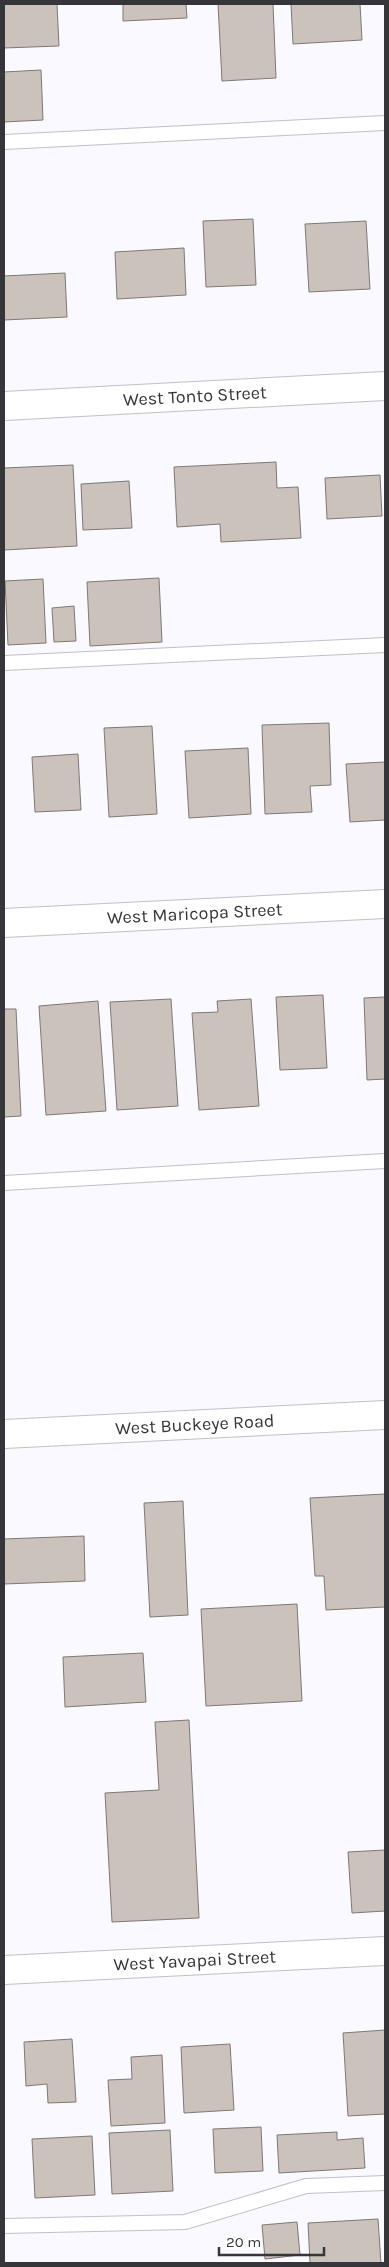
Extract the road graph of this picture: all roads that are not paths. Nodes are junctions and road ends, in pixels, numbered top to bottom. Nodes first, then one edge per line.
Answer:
1 (385, 123) edge
2 (4, 142) edge
3 (385, 386) edge
4 (4, 406) edge
5 (385, 645) edge
6 (4, 663) edge
7 (385, 904) edge
8 (4, 922) edge
9 (385, 1161) edge
10 (4, 1183) edge
11 (385, 1415) edge
12 (4, 1434) edge
13 (385, 1951) edge
14 (4, 1970) edge
15 (385, 2183) edge
16 (4, 2226) edge

1 - 2 lane
3 - 4 street, West Tonto Street
5 - 6 lane
7 - 8 street, West Maricopa Street
9 - 10 lane
11 - 12 street, West Buckeye Road
13 - 14 street, West Yavapai Street
15 - 16 lane

